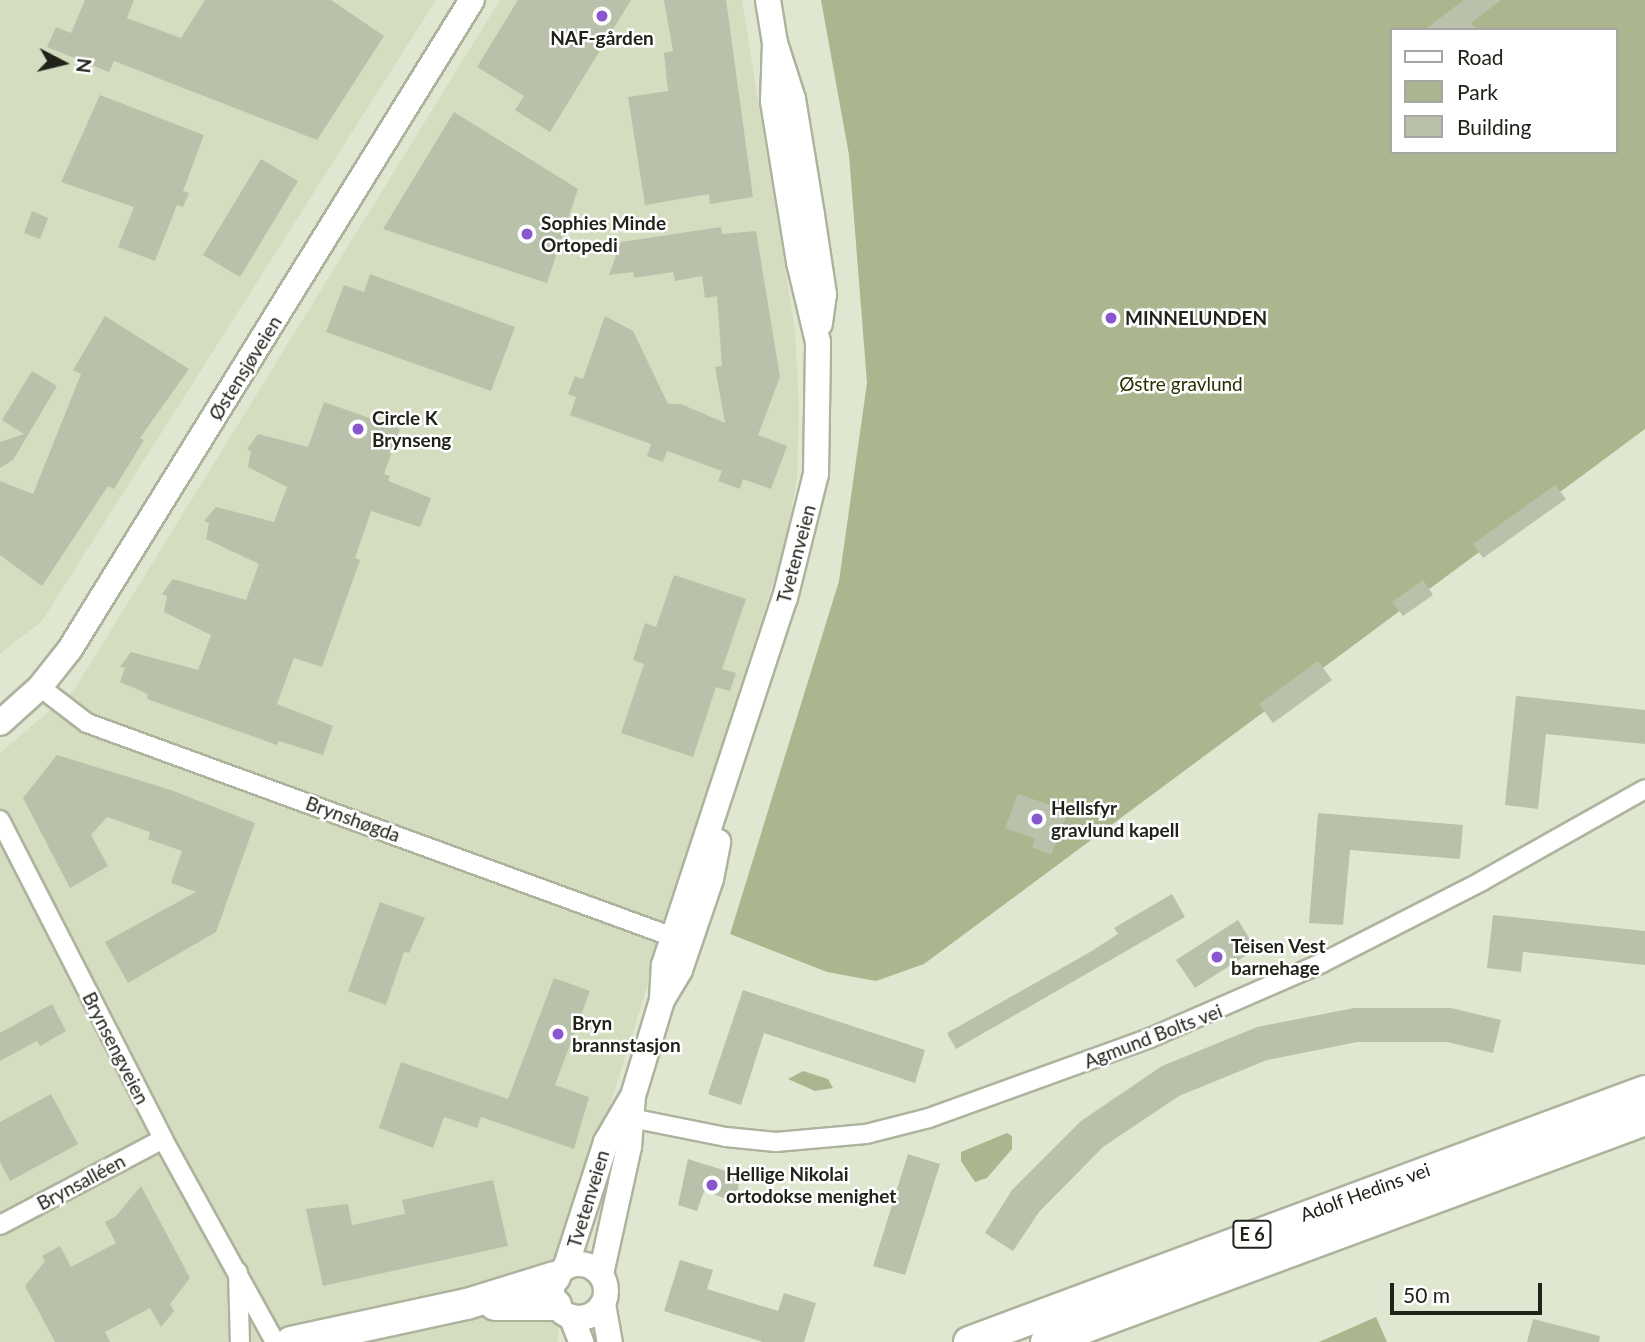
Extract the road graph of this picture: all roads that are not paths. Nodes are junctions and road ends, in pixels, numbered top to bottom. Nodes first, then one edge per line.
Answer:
1 (472, 0) edge
2 (768, 0) edge
3 (40, 687) junction
4 (0, 723) edge
5 (732, 758) junction
6 (1645, 789) edge
7 (0, 820) edge
8 (673, 937) junction
9 (662, 1000) junction
10 (1645, 1091) edge
11 (628, 1110) junction
12 (1645, 1121) edge
13 (163, 1139) junction
14 (0, 1225) edge
15 (238, 1272) junction
16 (601, 1274) junction
17 (562, 1291) junction
18 (603, 1304) junction
19 (1094, 1323) junction
20 (240, 1342) edge
21 (275, 1342) edge
22 (291, 1342) edge
23 (581, 1342) edge
24 (610, 1342) edge
25 (969, 1342) edge
26 (1046, 1342) edge
27 (1064, 1342) edge

1 - 3 main road, Østensjøveien
2 - 5 main road, Tvetenveien
3 - 4 main road, Østensjøveien
3 - 8 street, Brynshøgda
5 - 8 main road, Tvetenveien
5 - 9 main road, Tvetenveien
6 - 11 street, Agmund Bolts vei
7 - 13 street, Brynsengveien
8 - 9 main road, Tvetenveien
9 - 11 main road, Tvetenveien
10 - 25 highway, Adolf Hedins vei / E 6
11 - 16 main road, Tvetenveien
11 - 17 main road, Tvetenveien
12 - 19 highway, Adolf Hedins vei / E 6
13 - 14 street, Brynsalléen
13 - 15 street, Brynsengveien
15 - 20 street, Brynsengveien
15 - 21 street, Brynsengveien
16 - 17 main road
16 - 18 main road, Tvetenveien
17 - 18 main road
17 - 22 highway
17 - 23 main road
18 - 24 main road
19 - 26 highway, Adolf Hedins vei / E 6
19 - 27 highway, E 6

